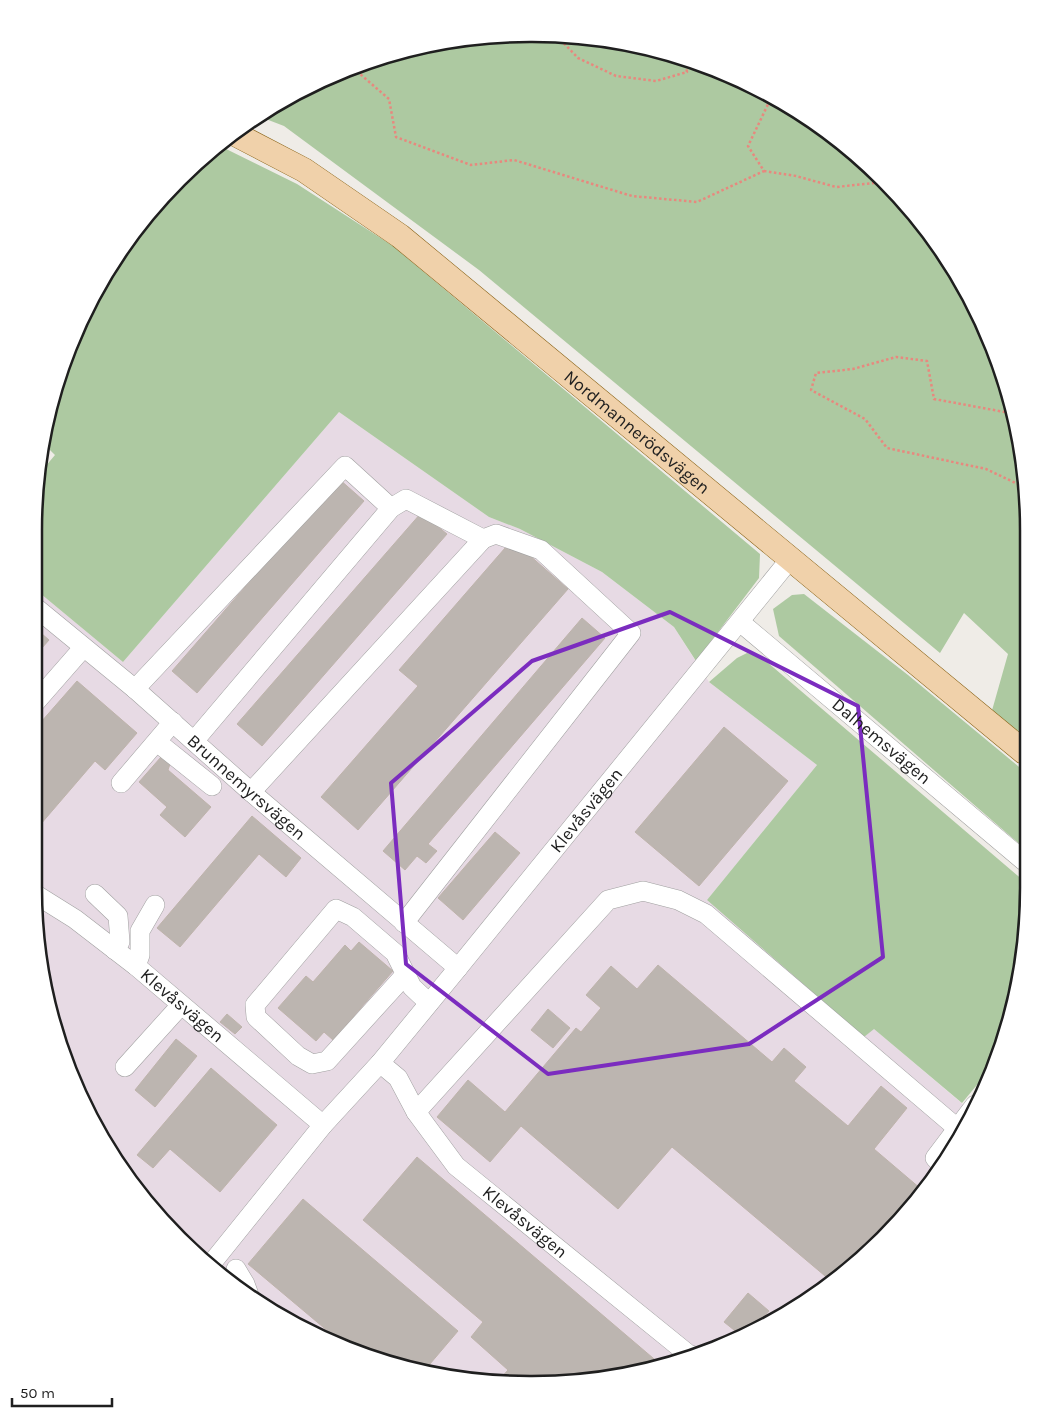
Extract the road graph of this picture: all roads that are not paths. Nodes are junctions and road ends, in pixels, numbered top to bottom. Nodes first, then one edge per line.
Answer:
1 (242, 138) edge
2 (391, 508) junction
3 (482, 539) junction
4 (791, 558) junction
5 (42, 614) edge
6 (740, 622) junction
7 (83, 648) junction
8 (136, 690) junction
9 (42, 695) edge
10 (173, 722) junction
11 (194, 741) junction
12 (157, 742) junction
13 (1020, 749) edge
14 (121, 783) dead end
15 (212, 786) dead end
16 (251, 792) junction
17 (1020, 857) edge
18 (95, 894) dead end
19 (43, 899) edge
20 (155, 905) dead end
21 (404, 923) junction
22 (115, 950) junction
23 (136, 966) junction
24 (458, 968) junction
25 (406, 975) junction
26 (429, 1003) junction
27 (181, 1005) junction
28 (380, 1063) junction
29 (125, 1067) dead end
30 (416, 1112) junction
31 (323, 1126) junction
32 (956, 1127) edge
33 (949, 1139) edge
34 (936, 1159) edge
35 (215, 1259) edge
36 (236, 1269) dead end
37 (244, 1282) edge
38 (684, 1351) edge

1 - 4 main road, Nordmannerödsvägen
2 - 3 street
2 - 8 street
2 - 11 street
3 - 16 street
3 - 21 street
4 - 6 street, Klevåsvägen
4 - 13 main road, Nordmannerödsvägen
5 - 7 street, Brunnemyrsvägen
6 - 17 street, Dalhemsvägen
6 - 24 street, Klevåsvägen
7 - 8 street, Brunnemyrsvägen
7 - 9 street
8 - 10 street, Brunnemyrsvägen
10 - 11 street, Brunnemyrsvägen
10 - 12 street
11 - 16 street, Brunnemyrsvägen
12 - 14 street
12 - 15 street
16 - 21 street, Brunnemyrsvägen
18 - 22 street
19 - 22 street, Klevåsvägen
20 - 23 street
21 - 24 street, Brunnemyrsvägen
22 - 23 street, Klevåsvägen
23 - 27 street, Klevåsvägen
24 - 26 street, Klevåsvägen
25 - 25 street
25 - 26 street
26 - 28 street, Klevåsvägen
27 - 29 street
27 - 31 street, Klevåsvägen
28 - 30 street, Klevåsvägen
28 - 31 street, Klevåsvägen
30 - 32 street
30 - 38 street, Klevåsvägen
31 - 35 street, Klevåsvägen
33 - 34 street
36 - 37 street

